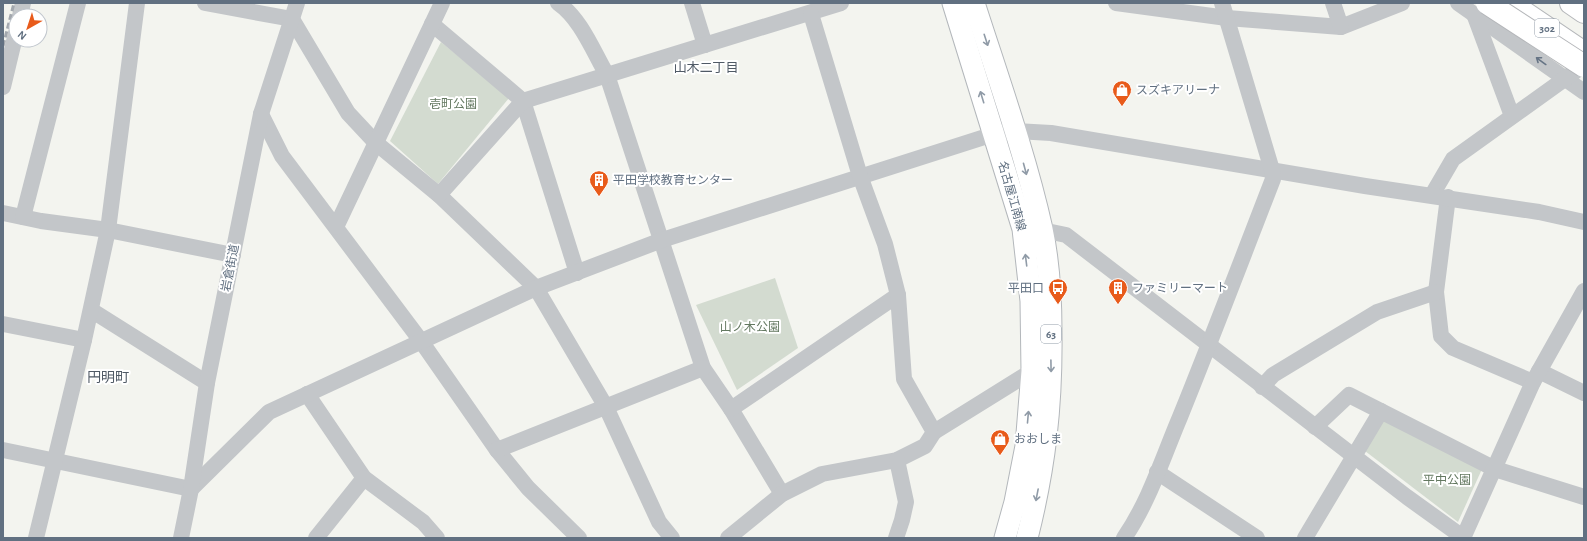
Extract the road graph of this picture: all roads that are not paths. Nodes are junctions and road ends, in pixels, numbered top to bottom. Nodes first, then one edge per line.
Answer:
1 (78, 3) edge
2 (137, 3) edge
3 (205, 3) edge
4 (298, 3) edge
5 (442, 3) edge
6 (558, 3) edge
7 (692, 3) edge
8 (841, 3) edge
9 (953, 3) edge
10 (974, 3) edge
11 (1116, 3) edge
12 (1333, 3) edge
13 (1402, 3) edge
14 (1458, 3) edge
15 (1510, 3) edge
16 (1531, 3) edge
17 (1571, 3) edge
18 (1481, 8) edge
19 (1225, 10) edge
20 (1584, 12) edge
21 (811, 14) junction
22 (292, 19) junction
23 (432, 24) junction
24 (1492, 26) junction
25 (1340, 27) junction
26 (1551, 31) junction
27 (1584, 38) edge
28 (705, 44) junction
29 (12, 48) edge
30 (1584, 53) edge
31 (1584, 66) edge
32 (607, 75) junction
33 (1564, 78) junction
34 (3, 87) edge
35 (1584, 92) edge
36 (523, 101) junction
37 (261, 114) junction
38 (1512, 116) junction
39 (1015, 131) junction
40 (994, 134) junction
41 (376, 143) junction
42 (1272, 170) junction
43 (860, 176) junction
44 (439, 195) junction
45 (1432, 195) junction
46 (1448, 197) junction
47 (3, 213) edge
48 (23, 217) junction
49 (1584, 222) edge
50 (336, 226) junction
51 (108, 230) junction
52 (1042, 230) junction
53 (662, 240) junction
54 (233, 255) junction
55 (577, 272) junction
56 (536, 288) junction
57 (1584, 291) edge
58 (1436, 292) junction
59 (898, 295) junction
60 (91, 310) junction
61 (3, 324) edge
62 (84, 340) junction
63 (421, 341) junction
64 (1209, 346) junction
65 (703, 368) junction
66 (1032, 371) junction
67 (1536, 376) junction
68 (207, 383) junction
69 (1262, 386) junction
70 (1584, 393) edge
71 (307, 394) junction
72 (606, 407) junction
73 (731, 409) junction
74 (1381, 411) junction
75 (1315, 427) junction
76 (934, 432) junction
77 (3, 450) edge
78 (497, 450) junction
79 (1353, 456) junction
80 (55, 460) junction
81 (897, 460) junction
82 (1494, 469) junction
83 (1157, 472) junction
84 (364, 478) junction
85 (191, 489) junction
86 (782, 494) junction
87 (1584, 497) edge
88 (36, 538) edge
89 (181, 538) edge
90 (316, 538) edge
91 (437, 538) edge
92 (579, 538) edge
93 (672, 538) edge
94 (728, 538) edge
95 (896, 538) edge
96 (1005, 538) edge
97 (1027, 538) edge
98 (1124, 538) edge
99 (1256, 538) edge
100 (1305, 538) edge
101 (1463, 538) edge

1 - 48 street
2 - 51 street
3 - 22 street
4 - 22 street, 岩倉街道
5 - 23 street
6 - 32 street
7 - 28 street
8 - 21 street
40 -> 9 main road, 名古屋江南線 / 63
10 -> 39 main road, 名古屋江南線 / 63
11 - 19 street
12 - 25 street
13 - 25 street
14 - 18 street
15 - 26 highway, 302
16 - 27 highway
17 - 20 highway
18 - 24 street
18 - 31 highway, bridge
18 - 38 street
19 - 25 street
19 - 42 street
21 - 28 street
21 - 43 street
22 - 37 street, 岩倉街道
22 - 41 street
23 - 36 street
23 - 41 street
24 - 26 street
33 -> 24 street
26 - 30 highway, 302
28 - 32 street
29 - 34 street
31 - 33 street
32 - 36 street
32 - 53 street
33 - 35 street
33 - 38 street
36 - 44 street
36 - 55 street
37 - 50 street
37 - 54 street, 岩倉街道
38 - 45 street
39 - 40 street
39 - 42 street
39 -> 52 main road, 名古屋江南線 / 63
40 - 43 street
66 -> 40 main road, 名古屋江南線 / 63
41 - 44 street
41 - 50 street
42 - 45 street
42 - 64 street
43 - 53 street
43 - 59 street
44 - 56 street
45 - 46 street
46 - 49 street
46 - 58 street
47 - 48 street
48 - 51 street
50 - 63 street
51 - 54 street
51 - 60 street
52 - 64 street
52 -> 97 main road, 名古屋江南線 / 63
53 - 55 street
53 - 65 street
54 - 68 street, 岩倉街道
55 - 56 street
56 - 63 street
56 - 72 street
57 - 67 street
58 - 67 street
58 - 69 street
59 - 73 street
59 - 76 street
60 - 62 street
60 - 68 street
61 - 62 street
62 - 80 street
63 - 71 street
63 - 78 street
64 - 69 street
64 - 83 street
65 - 72 street
65 - 73 street
66 - 76 street
96 -> 66 main road, 名古屋江南線 / 63
67 - 70 street
67 - 82 street
68 - 85 street, 岩倉街道
69 - 75 street
71 - 84 street
71 - 85 street
72 - 78 street
72 - 93 street
73 - 86 street
74 - 75 street
74 - 79 street
74 - 82 street
75 - 79 street
76 - 81 street
77 - 80 street
78 - 92 street
79 - 100 street
79 - 101 street
80 - 85 street
80 - 88 street
81 - 86 street
81 - 95 street
82 - 87 street
82 - 101 street
83 - 98 street
83 - 99 street
84 - 90 street
84 - 91 street
85 - 89 street, 岩倉街道
86 - 94 street

